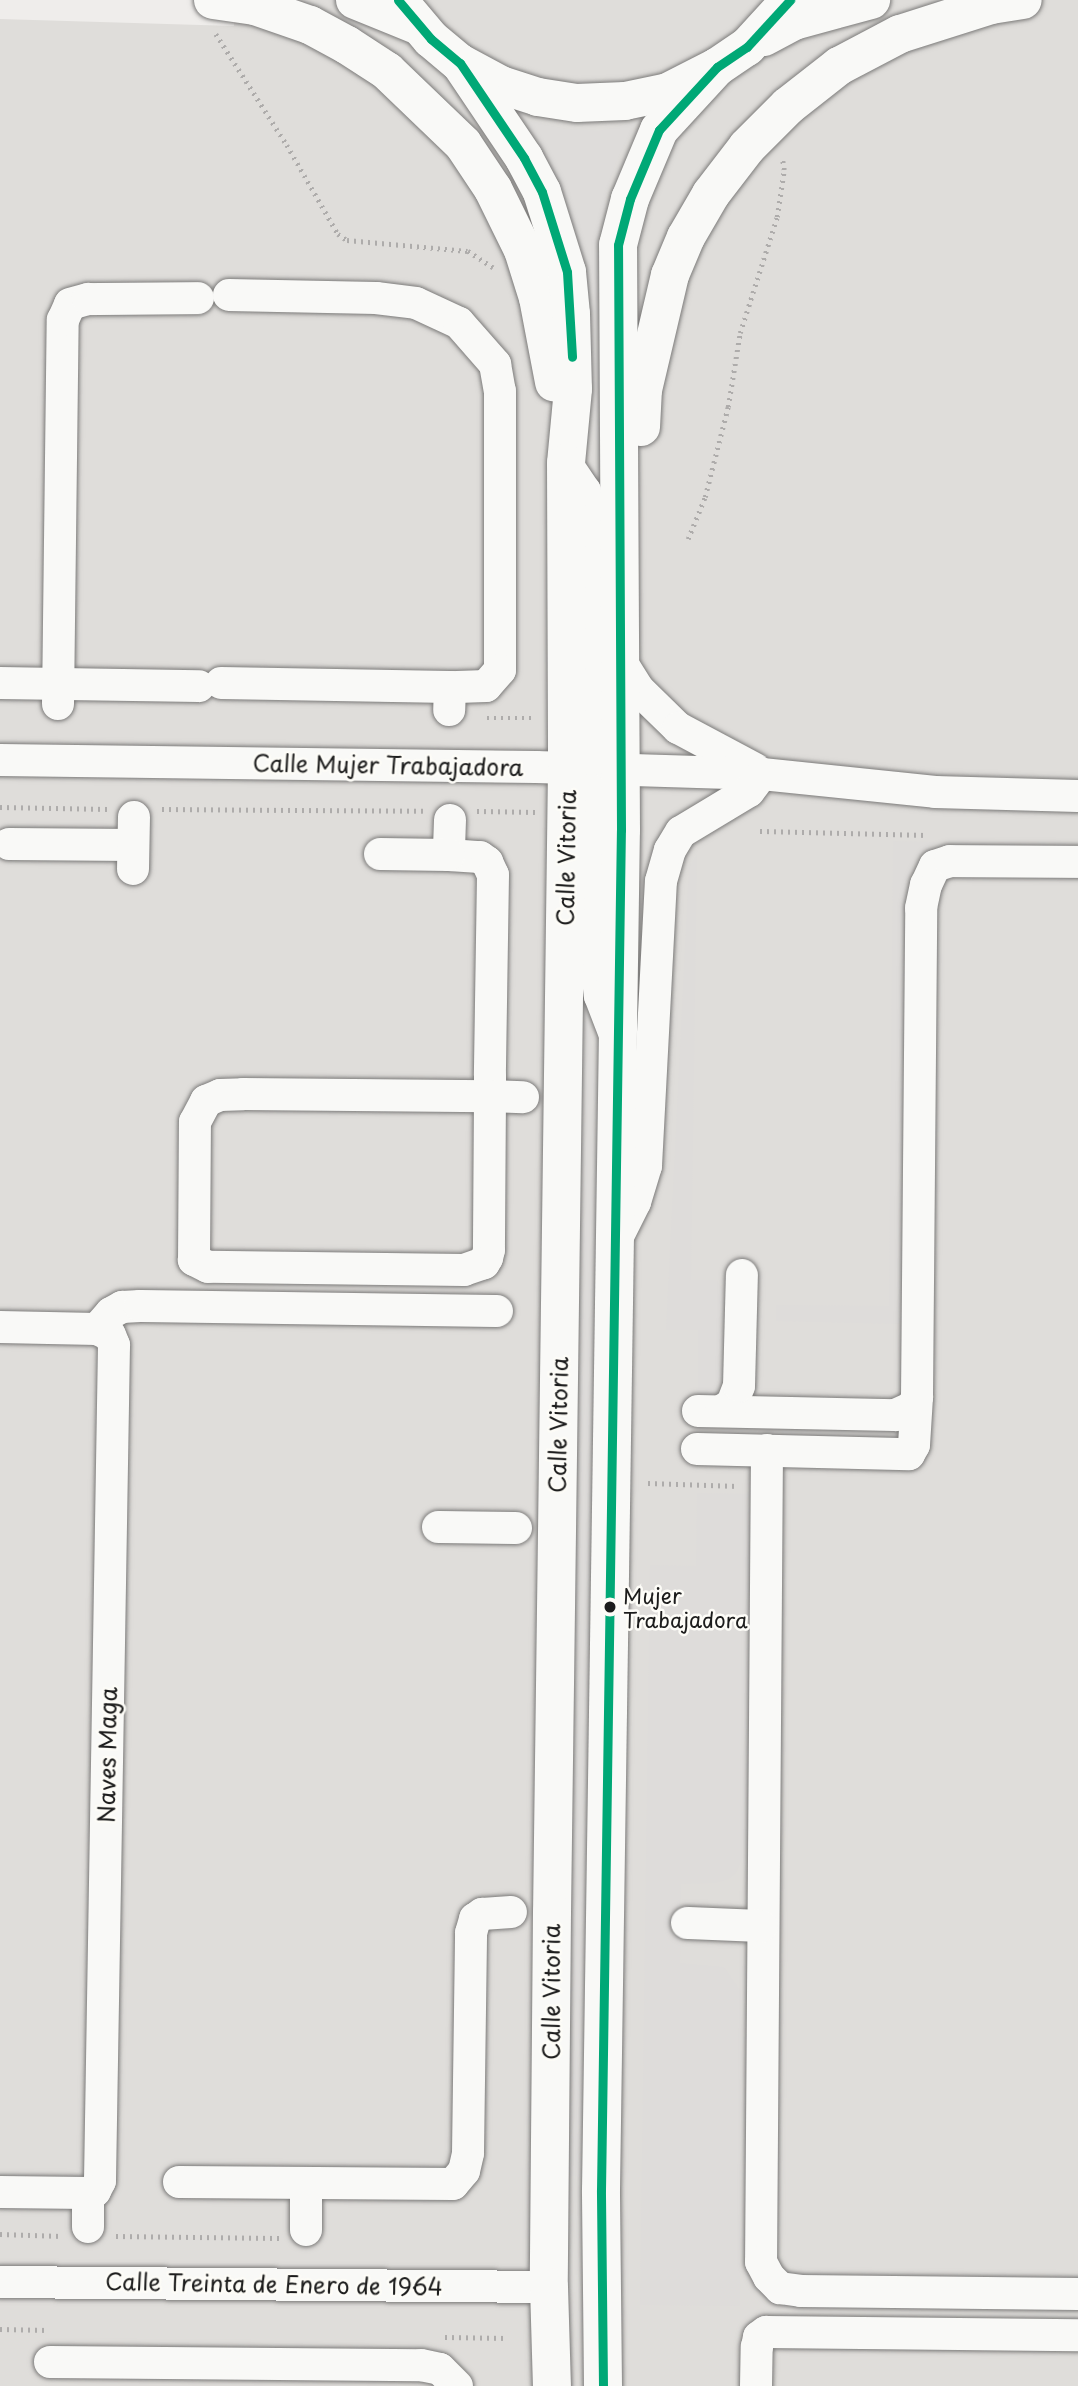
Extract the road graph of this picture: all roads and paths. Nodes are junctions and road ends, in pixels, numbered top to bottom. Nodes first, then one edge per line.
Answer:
1 (355, 0) edge
2 (790, 0) edge
3 (871, 0) edge
4 (1023, 0) edge
5 (408, 12) edge
6 (212, 14) edge
7 (732, 57) junction
8 (460, 63) junction
9 (764, 130) junction
10 (496, 269) dead end
11 (566, 463) junction
12 (688, 539) dead end
13 (620, 651) junction
14 (0, 682) edge
15 (59, 694) junction
16 (0, 760) edge
17 (567, 768) junction
18 (621, 770) junction
19 (762, 774) junction
20 (1078, 796) edge
21 (0, 807) edge
22 (536, 812) dead end
23 (453, 814) junction
24 (136, 830) junction
25 (760, 831) dead end
26 (935, 835) dead end
27 (9, 844) dead end
28 (380, 854) dead end
29 (449, 855) junction
30 (1078, 862) edge
31 (618, 1046) junction
32 (490, 1096) junction
33 (523, 1097) dead end
34 (615, 1244) junction
35 (742, 1275) dead end
36 (497, 1311) dead end
37 (0, 1327) edge
38 (97, 1329) junction
39 (917, 1397) junction
40 (698, 1449) dead end
41 (767, 1450) junction
42 (648, 1483) dead end
43 (766, 1487) junction
44 (438, 1527) dead end
45 (516, 1528) dead end
46 (511, 1912) dead end
47 (687, 1923) dead end
48 (762, 1926) junction
49 (179, 2182) dead end
50 (306, 2183) junction
51 (0, 2192) edge
52 (88, 2193) junction
53 (601, 2220) junction
54 (93, 2233) junction
55 (0, 2234) edge
56 (299, 2234) joint
57 (0, 2282) edge
58 (549, 2287) junction
59 (1078, 2294) edge
60 (1078, 2335) edge
61 (50, 2362) dead end
62 (457, 2386) edge
63 (552, 2386) edge
64 (581, 2386) edge
65 (603, 2386) edge
66 (756, 2386) edge

1 - 5 highway
2 - 7 highway
3 - 7 highway
4 - 9 highway
5 - 8 highway
6 - 10 path
6 - 11 highway
7 - 8 highway
7 - 13 highway
8 - 11 highway, Calle Vitoria
9 - 12 path
9 - 13 highway
11 - 17 highway, Calle Vitoria
11 - 18 street
13 - 18 highway
13 - 19 street
14 - 15 street
15 - 15 street
16 - 17 street, Calle Mujer Trabajadora
17 - 18 street, Calle Mujer Trabajadora
17 - 31 street
17 - 58 highway, Calle Vitoria
18 - 19 street, Calle Mujer Trabajadora
18 - 31 highway
19 - 20 street, Calle Mujer Trabajadora
19 - 34 street
21 - 24 path
22 - 23 path
23 - 24 path
23 - 29 street
24 - 27 street
25 - 26 path
28 - 29 street
29 - 32 street
30 - 39 street
31 - 34 highway
32 - 32 street
32 - 33 street
34 - 53 highway
35 - 39 street
36 - 38 street
37 - 38 street
38 - 52 street, Naves Maga
39 - 41 street
40 - 41 street
41 - 43 street
42 - 43 path
43 - 48 street
44 - 45 street
46 - 50 street
47 - 48 street
48 - 59 street
49 - 50 street
50 - 56 street
51 - 52 street
52 - 54 street
53 - 58 highway
53 - 65 highway
54 - 55 path
54 - 56 path
57 - 58 street, Calle Treinta de Enero de 1964
58 - 63 highway, Calle Vitoria
58 - 64 highway
60 - 66 street
61 - 62 street

